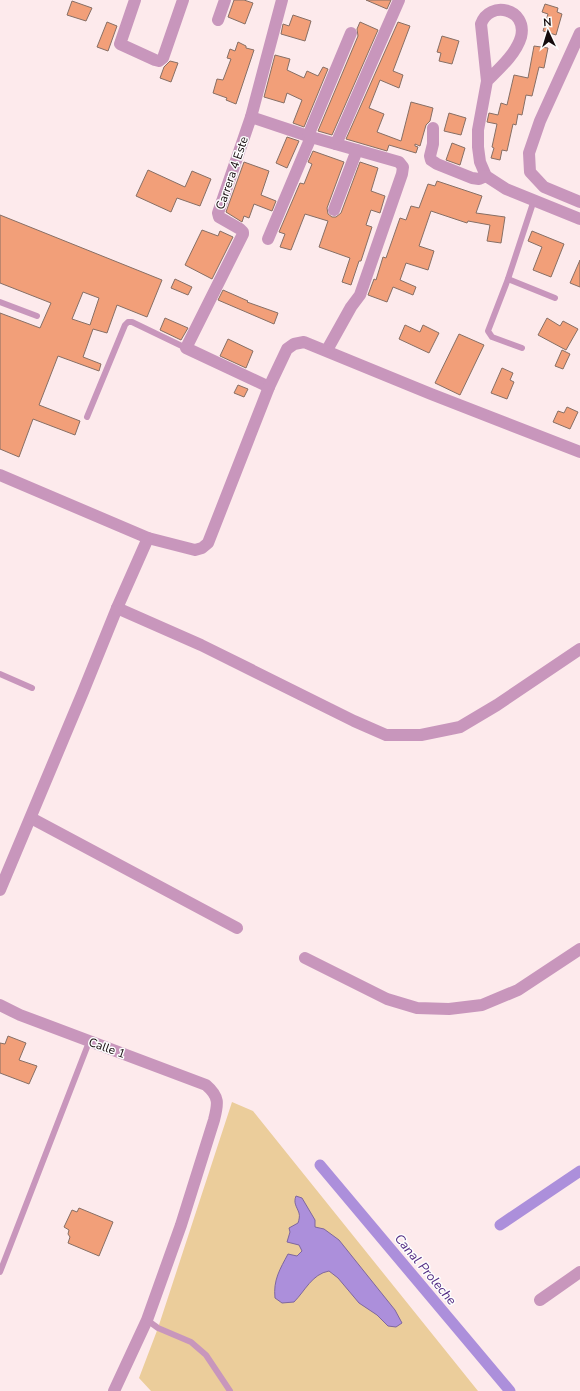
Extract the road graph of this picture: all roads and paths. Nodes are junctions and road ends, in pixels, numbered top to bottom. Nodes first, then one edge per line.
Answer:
1 (135, 0) edge
2 (183, 0) edge
3 (225, 0) edge
4 (282, 0) edge
5 (399, 0) edge
6 (218, 20) dead end
7 (351, 33) dead end
8 (580, 33) edge
9 (486, 81) junction
10 (251, 117) junction
11 (433, 128) dead end
12 (310, 136) junction
13 (336, 144) junction
14 (358, 150) junction
15 (486, 176) junction
16 (534, 200) junction
17 (580, 202) edge
18 (334, 210) dead end
19 (580, 219) edge
20 (268, 239) dead end
21 (508, 279) junction
22 (555, 298) dead end
23 (0, 302) edge
24 (37, 316) dead end
25 (186, 348) junction
26 (522, 348) dead end
27 (327, 350) junction
28 (269, 387) junction
29 (87, 417) dead end
30 (580, 452) edge
31 (0, 475) edge
32 (148, 538) junction
33 (117, 608) junction
34 (580, 649) edge
35 (0, 674) edge
36 (32, 688) dead end
37 (31, 818) junction
38 (0, 890) edge
39 (237, 928) dead end
40 (580, 949) edge
41 (305, 958) dead end
42 (0, 1005) edge
43 (89, 1042) junction
44 (0, 1272) edge
45 (579, 1274) edge
46 (540, 1300) dead end
47 (147, 1320) junction
48 (114, 1391) edge
49 (230, 1391) edge

1 - 2 street
3 - 6 street
4 - 10 street, Carrera 4 Este
5 - 13 street
7 - 12 street
8 - 17 street
9 - 9 street
9 - 15 street
10 - 12 street
10 - 25 street, Carrera 4 Este
11 - 15 street
12 - 13 street
12 - 20 street
13 - 14 street
14 - 18 street
14 - 27 street
15 - 16 street
16 - 19 street
16 - 21 lane
21 - 22 lane
21 - 26 lane
23 - 24 lane
25 - 28 street
25 - 29 lane
27 - 28 street
27 - 30 street
28 - 32 street
31 - 32 street
32 - 33 street
33 - 34 street
33 - 37 street
35 - 36 lane
37 - 38 street
37 - 39 street
40 - 41 street
42 - 43 street, Calle 1
43 - 44 lane
43 - 47 street, Calle 1
45 - 46 street
47 - 48 street
47 - 49 lane

